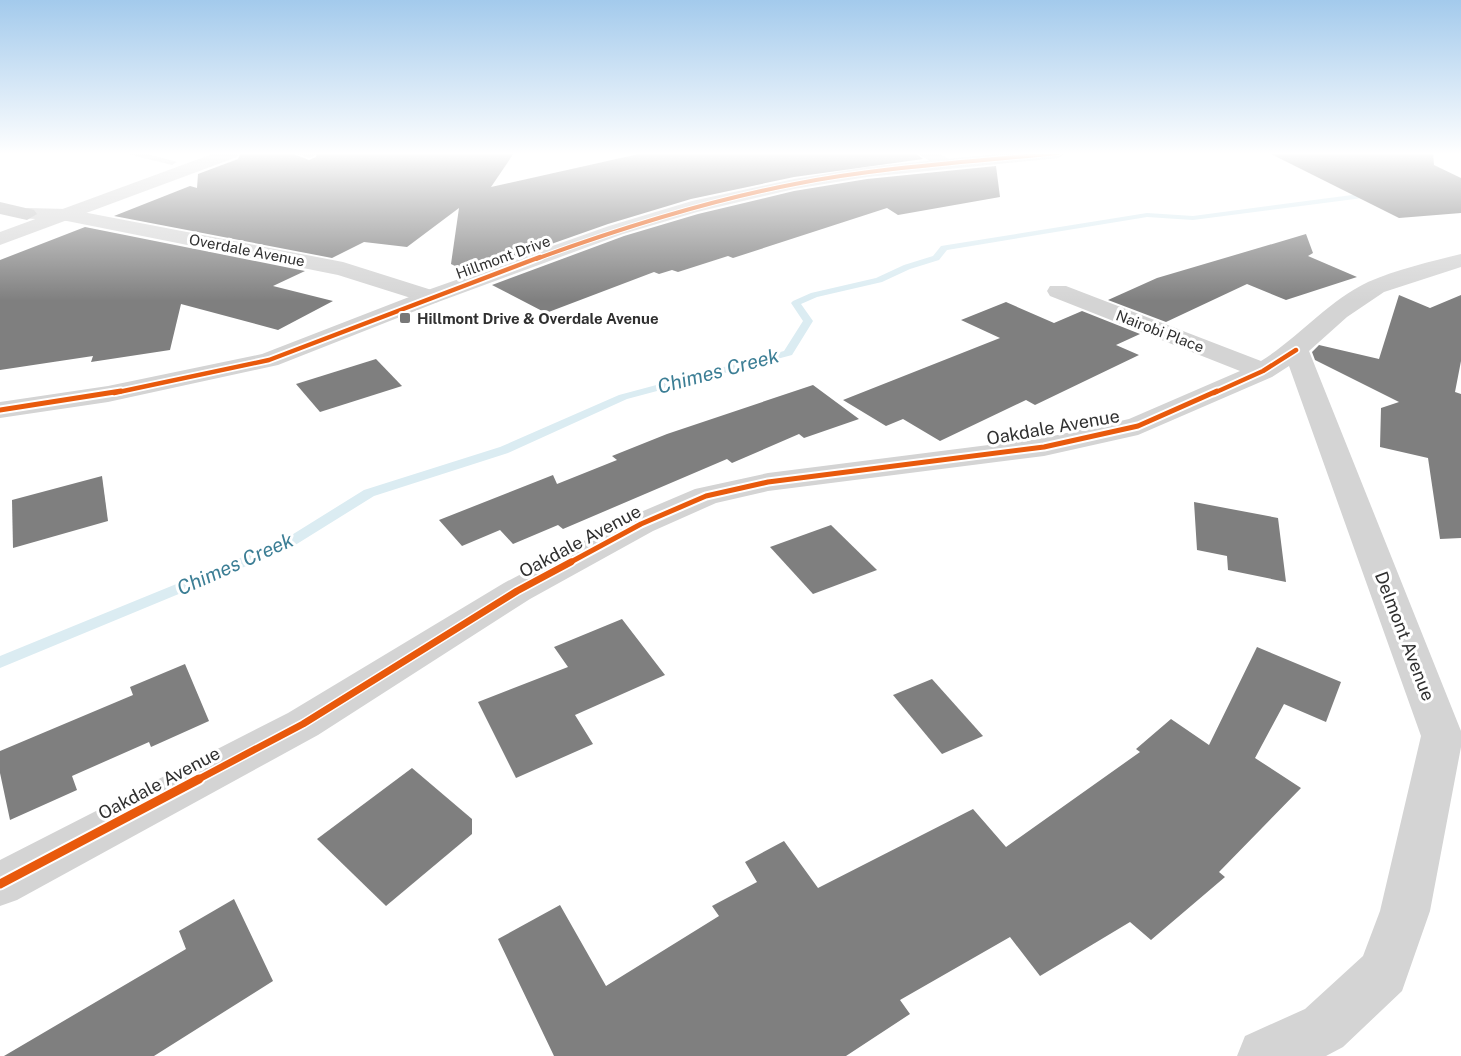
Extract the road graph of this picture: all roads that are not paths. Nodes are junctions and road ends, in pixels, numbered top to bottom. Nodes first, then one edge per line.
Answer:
1 (60, 202) edge
2 (101, 202) edge
3 (713, 202) edge
4 (0, 208) edge
5 (27, 214) junction
6 (67, 215) junction
7 (0, 224) edge
8 (0, 239) edge
9 (1461, 260) edge
10 (1058, 291) dead end
11 (430, 297) junction
12 (1296, 350) junction
13 (1263, 371) junction
14 (0, 410) edge
15 (1452, 737) edge
16 (0, 884) edge
17 (1265, 1056) edge

1 - 5 street
2 - 6 street
3 - 11 street, Hillmont Drive
4 - 5 highway
5 - 6 street, Overdale Avenue
5 - 7 street
6 - 8 street
6 - 11 street, Overdale Avenue
9 - 12 street
10 - 13 street, Nairobi Place
11 - 14 street, Hillmont Drive
12 - 13 street, Oakdale Avenue
12 - 15 street, Delmont Avenue
13 - 16 street, Oakdale Avenue
15 - 17 street, Delmont Avenue

